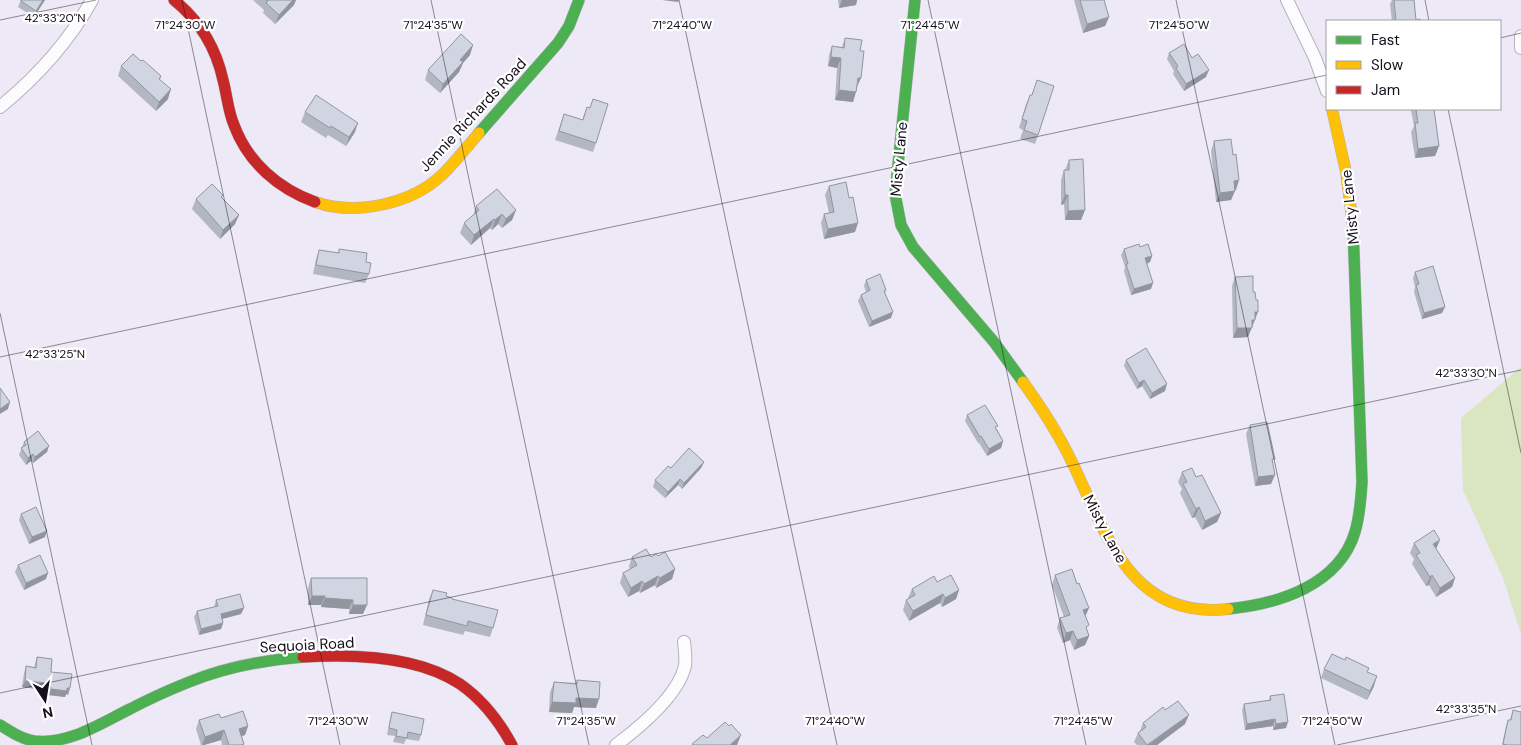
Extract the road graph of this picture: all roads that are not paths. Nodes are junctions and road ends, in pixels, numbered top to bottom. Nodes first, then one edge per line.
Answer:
1 (92, 0) edge
2 (174, 0) edge
3 (579, 0) edge
4 (916, 0) edge
5 (1287, 0) edge
6 (1521, 36) edge
7 (1521, 48) edge
8 (1326, 88) edge
9 (0, 107) edge
10 (1332, 110) edge
11 (684, 642) dead end
12 (0, 725) edge
13 (512, 745) edge
14 (616, 745) edge

1 - 9 street
2 - 3 street, Jennie Richards Road
4 - 10 street, Misty Lane
5 - 8 street
6 - 7 street
11 - 14 street
12 - 13 street, Sequoia Road

